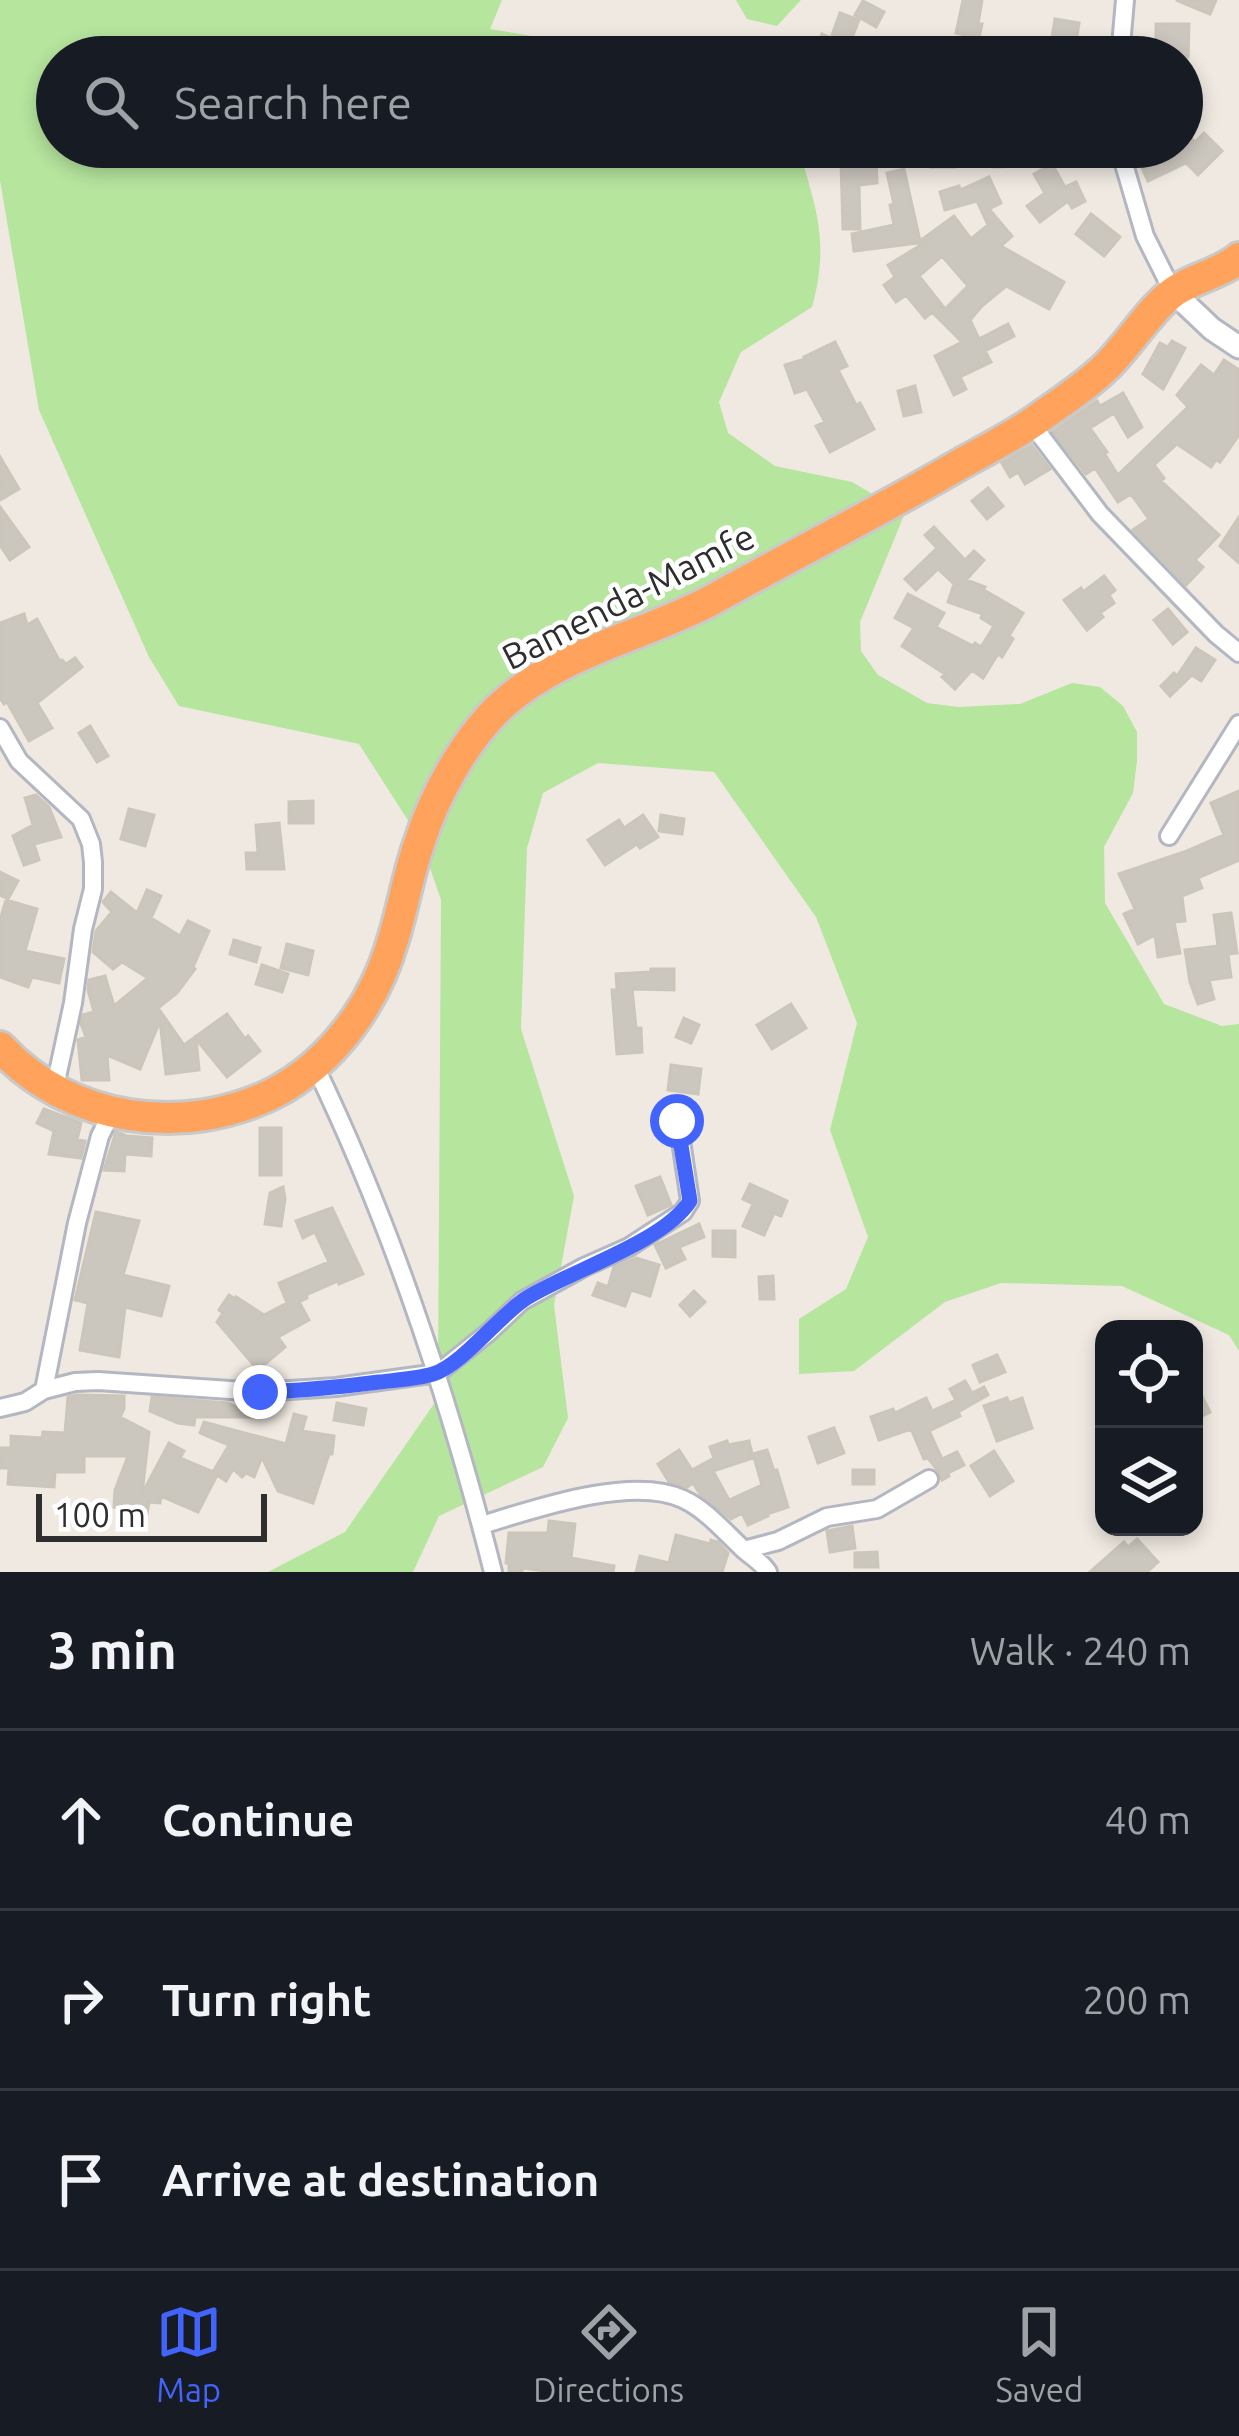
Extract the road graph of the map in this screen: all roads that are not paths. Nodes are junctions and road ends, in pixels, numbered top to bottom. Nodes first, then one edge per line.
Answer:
1 (1125, 0) edge
2 (1122, 36) edge
3 (1124, 168) edge
4 (1239, 257) edge
5 (1173, 292) junction
6 (1239, 347) edge
7 (1031, 423) junction
8 (1239, 653) edge
9 (1239, 724) edge
10 (0, 728) edge
11 (1169, 836) dead end
12 (4, 1059) edge
13 (316, 1066) junction
14 (54, 1092) junction
15 (112, 1112) junction
16 (677, 1121) dead end
17 (438, 1373) junction
18 (44, 1390) junction
19 (0, 1408) edge
20 (929, 1479) dead end
21 (482, 1526) junction
22 (743, 1550) junction
23 (494, 1572) edge
24 (768, 1572) edge

1 - 2 street
3 - 5 street
4 - 5 highway, Bamenda-Mamfe
5 - 6 street
5 - 7 highway, Bamenda-Mamfe
7 - 8 street
7 - 13 highway, Bamenda-Mamfe
9 - 11 street
10 - 14 street
12 - 14 highway, Bamenda-Mamfe
13 - 15 highway, Bamenda-Mamfe
13 - 17 street
14 - 15 highway, Bamenda-Mamfe
15 - 18 street
16 - 17 street
17 - 18 street
17 - 21 street
18 - 19 street
20 - 22 street
21 - 22 street
21 - 23 street
22 - 24 street

